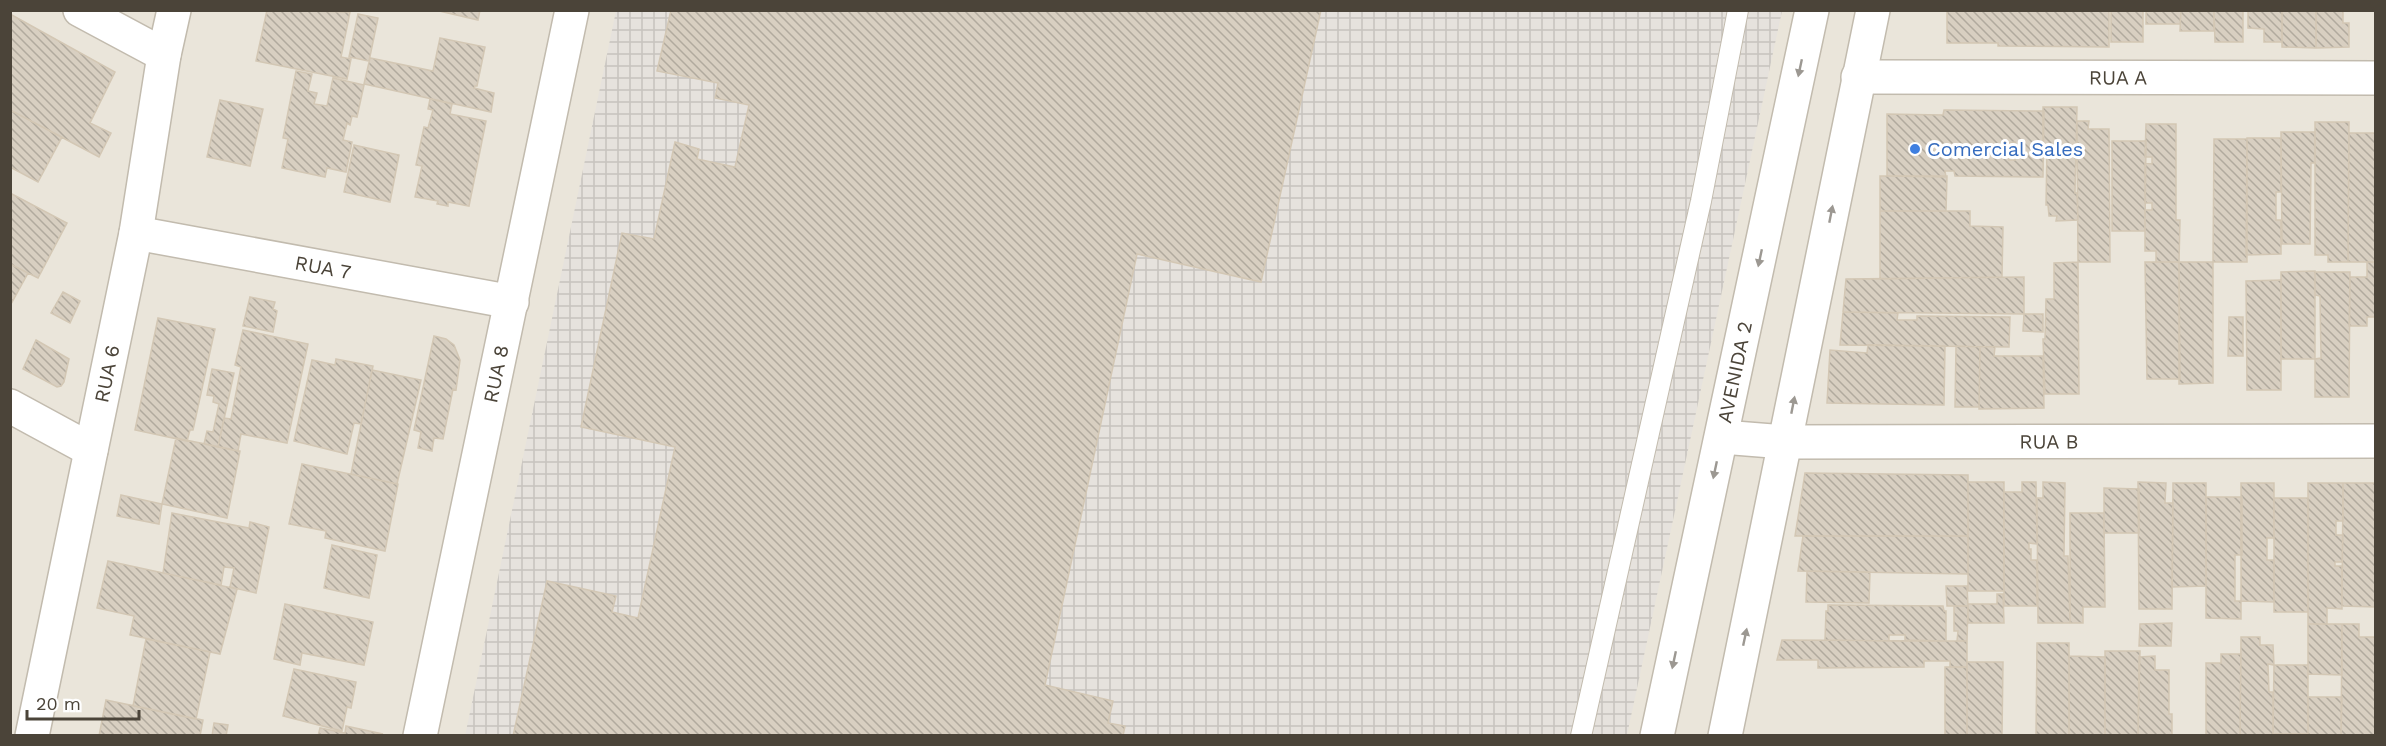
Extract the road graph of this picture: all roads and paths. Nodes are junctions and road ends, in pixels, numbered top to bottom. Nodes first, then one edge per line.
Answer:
1 (80, 10) edge
2 (174, 10) edge
3 (572, 10) edge
4 (1738, 10) edge
5 (1812, 10) edge
6 (1873, 10) edge
7 (164, 55) junction
8 (1858, 77) junction
9 (2376, 78) edge
10 (136, 232) junction
11 (512, 302) junction
12 (10, 406) edge
13 (1722, 436) junction
14 (2376, 441) edge
15 (1785, 442) junction
16 (91, 450) junction
17 (32, 735) edge
18 (420, 735) edge
19 (1581, 735) edge
20 (1657, 735) edge
21 (1725, 735) edge

1 - 7 street
2 - 7 street, RUA 6
3 - 11 street, RUA 8
4 - 19 lane
5 -> 13 street, AVENIDA 2
6 - 8 street
7 - 10 street, RUA 6
8 - 9 street, RUA A
15 -> 8 street
10 - 11 street, RUA 7
10 - 16 street, RUA 6
11 - 18 street, RUA 8
12 - 16 street
13 - 15 street, RUA B
13 -> 20 street, AVENIDA 2
14 - 15 street, RUA B
21 -> 15 street
16 - 17 street, RUA 6

